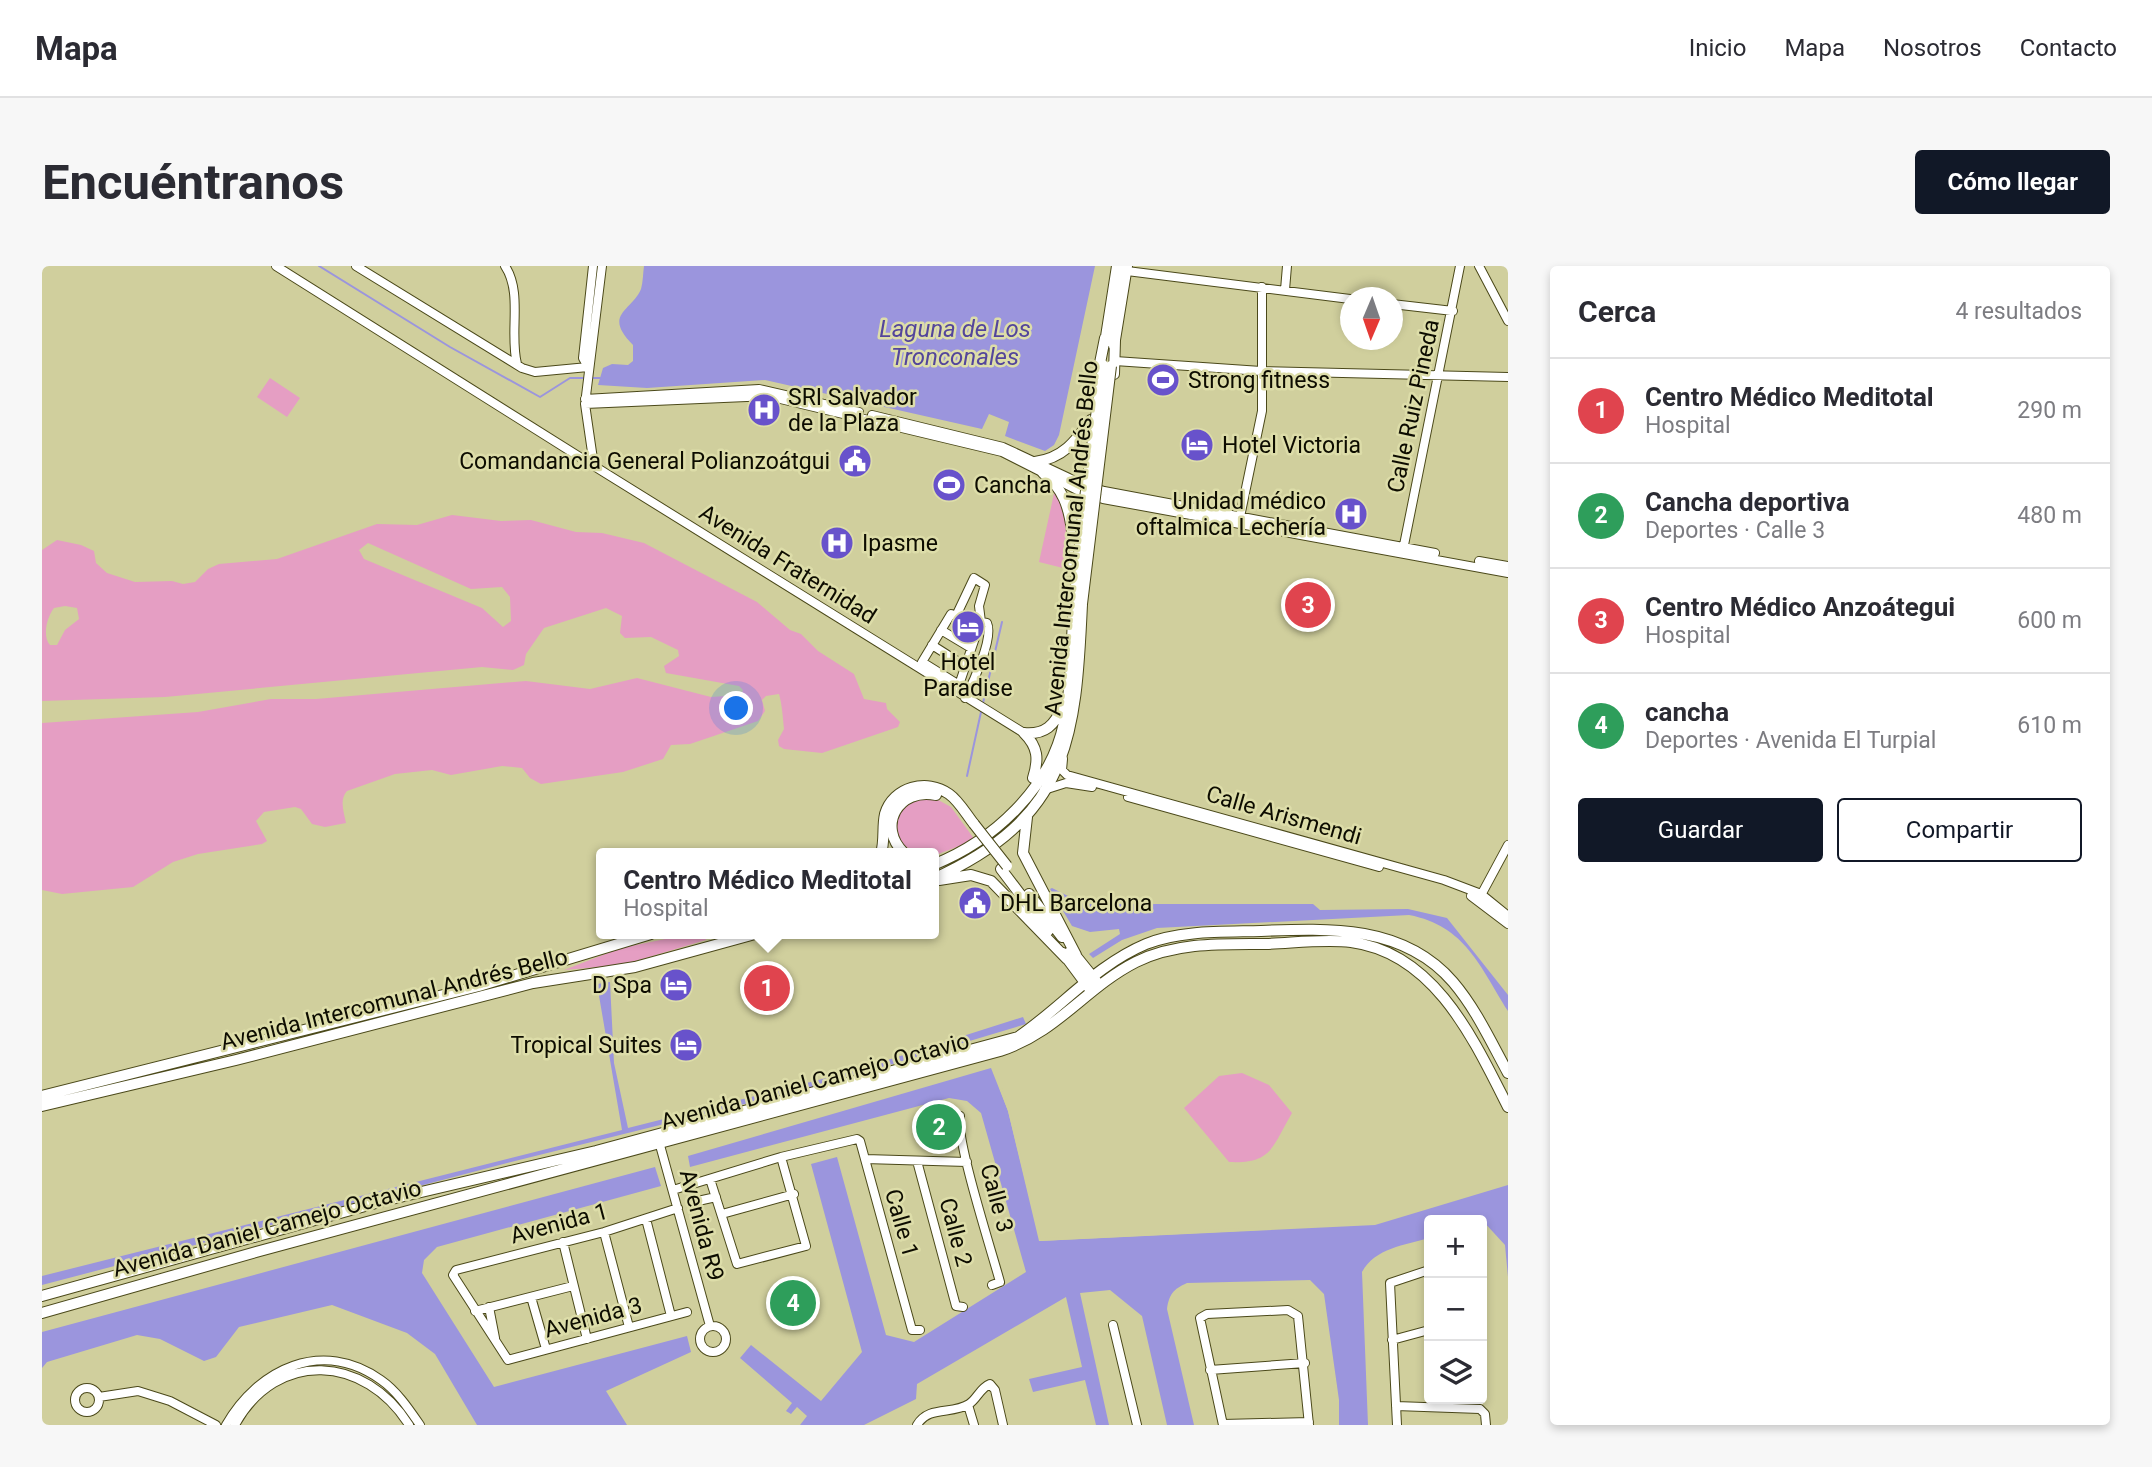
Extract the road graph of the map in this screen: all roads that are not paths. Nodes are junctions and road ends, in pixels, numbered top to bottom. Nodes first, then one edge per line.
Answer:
1 (276, 266) edge
2 (356, 266) edge
3 (505, 266) edge
4 (593, 266) edge
5 (602, 266) edge
6 (1287, 266) edge
7 (1460, 266) edge
8 (1479, 266) edge
9 (1124, 268) edge
10 (1262, 287) junction
11 (1285, 290) junction
12 (1340, 298) edge
13 (1403, 305) edge
14 (1453, 311) junction
15 (1508, 321) edge
16 (1110, 339) junction
17 (517, 364) junction
18 (1110, 364) junction
19 (588, 368) junction
20 (1261, 371) junction
21 (1438, 374) junction
22 (1508, 377) edge
23 (585, 397) junction
24 (1091, 420) junction
25 (1035, 462) junction
26 (594, 466) junction
27 (1043, 473) junction
28 (1082, 488) junction
29 (1100, 494) junction
30 (1240, 517) junction
31 (1403, 550) junction
32 (1073, 553) junction
33 (1508, 566) edge
34 (1508, 573) edge
35 (956, 616) junction
36 (980, 625) junction
37 (941, 630) junction
38 (932, 645) junction
39 (971, 648) junction
40 (1076, 651) junction
41 (965, 666) junction
42 (1067, 698) junction
43 (969, 700) junction
44 (1024, 733) junction
45 (1064, 750) junction
46 (1044, 790) junction
47 (1018, 808) junction
48 (1028, 815) junction
49 (971, 825) junction
50 (1508, 845) edge
51 (882, 848) edge
52 (900, 848) edge
53 (939, 860) edge
54 (939, 877) edge
55 (939, 879) edge
56 (1480, 897) junction
57 (1508, 916) edge
58 (1508, 924) edge
59 (634, 939) edge
60 (713, 939) edge
61 (1072, 957) junction
62 (1092, 984) junction
63 (1486, 1034) junction
64 (1508, 1061) edge
65 (1508, 1073) edge
66 (42, 1096) edge
67 (42, 1106) edge
68 (1508, 1107) edge
69 (960, 1116) dead end
70 (658, 1140) junction
71 (781, 1157) junction
72 (865, 1159) junction
73 (917, 1161) junction
74 (967, 1162) junction
75 (710, 1178) junction
76 (673, 1190) junction
77 (794, 1194) junction
78 (716, 1197) junction
79 (698, 1201) dead end
80 (678, 1208) junction
81 (722, 1214) junction
82 (646, 1219) junction
83 (604, 1232) junction
84 (563, 1242) junction
85 (1424, 1272) edge
86 (992, 1285) dead end
87 (573, 1286) junction
88 (42, 1296) edge
89 (531, 1297) junction
90 (489, 1307) junction
91 (963, 1307) dead end
92 (475, 1311) junction
93 (687, 1312) dead end
94 (42, 1313) edge
95 (671, 1316) junction
96 (1113, 1325) dead end
97 (629, 1326) junction
98 (710, 1326) dead end
99 (920, 1330) dead end
100 (1424, 1331) edge
101 (587, 1339) junction
102 (1392, 1340) junction
103 (497, 1345) junction
104 (546, 1349) junction
105 (1305, 1363) junction
106 (1210, 1370) junction
107 (99, 1398) dead end
108 (968, 1405) junction
109 (1396, 1406) junction
110 (1309, 1424) edge
111 (216, 1425) edge
112 (226, 1425) edge
113 (235, 1425) edge
114 (409, 1425) edge
115 (420, 1425) edge
116 (917, 1425) edge
117 (974, 1425) edge
118 (1003, 1425) edge
119 (1137, 1425) edge
120 (1223, 1425) edge
121 (1397, 1425) edge
122 (1486, 1425) edge

1 - 26 street, Avenida Fraternidad
2 - 17 street
3 - 17 street
4 - 19 street
5 - 19 street
6 - 11 street
7 - 14 street, Calle Ruiz Pineda
8 - 15 street
9 - 10 street
9 - 16 main road, Avenida Intercomunal Andrés Bello
10 - 11 street
10 - 20 street
11 - 12 street
13 - 14 street
14 - 21 street, Calle Ruiz Pineda
16 - 18 main road, Avenida Intercomunal Andrés Bello
16 - 24 main road
17 - 19 street
18 - 20 street
18 - 29 main road
18 - 40 main road, Avenida Intercomunal Andrés Bello, bridge
19 - 23 street
20 - 21 street
20 - 30 street
21 - 22 street
21 - 31 street, Calle Ruiz Pineda
23 - 25 street
23 - 26 street
23 - 27 street
24 - 25 main road
24 - 28 main road
25 - 28 street
26 - 43 street, Avenida Fraternidad
27 - 28 street
27 - 32 main road
28 - 29 street
28 - 32 main road
29 - 30 street
29 - 31 street
29 - 40 main road
30 - 31 street
31 - 33 street
31 - 34 street
32 - 40 main road
35 - 36 street
35 - 36 street
35 - 37 street
36 - 39 street
36 - 43 street
37 - 38 street
37 - 39 street
38 - 41 street
38 - 41 street
39 - 41 street
40 - 42 main road, Avenida Intercomunal Andrés Bello
40 - 45 main road, Avenida Intercomunal Andrés Bello
42 - 44 main road
42 - 47 main road, Avenida Intercomunal Andrés Bello
43 - 44 street, Avenida Fraternidad
44 - 47 main road
45 - 46 main road, Avenida Intercomunal Andrés Bello
45 - 56 street, Calle Arismendi
46 - 48 main road, Avenida Intercomunal Andrés Bello
46 - 56 street, Calle Arismendi
47 - 53 main road, Avenida Intercomunal Andrés Bello
48 - 54 main road, Avenida Intercomunal Andrés Bello
48 - 61 main road
49 - 51 main road
49 - 52 main road
49 - 61 main road, bridge
50 - 56 street
55 - 61 main road
56 - 57 street, Calle Arismendi
56 - 58 street, Calle Arismendi
59 - 66 main road, Avenida Intercomunal Andrés Bello
60 - 67 main road, Avenida Intercomunal Andrés Bello
61 - 62 main road
62 - 63 main road, Avenida Daniel Camejo Octavio
62 - 68 main road, Avenida Daniel Camejo Octavio
62 - 70 main road, Avenida Daniel Camejo Octavio
63 - 64 main road
63 - 65 main road, Avenida Daniel Camejo Octavio
69 - 74 street, Calle 3
70 - 76 street, Avenida R9
70 - 88 main road, Avenida Daniel Camejo Octavio
70 - 94 main road, Avenida Daniel Camejo Octavio
71 - 72 street
71 - 75 street
71 - 77 street
72 - 73 street
72 - 99 street, Calle 1
73 - 74 street
73 - 91 street, Calle 2
74 - 86 street, Calle 3
75 - 76 street
75 - 78 street
76 - 80 street, Avenida R9
77 - 81 street
77 - 81 street
78 - 79 street
78 - 81 street
80 - 82 street, Avenida 1
80 - 98 street, Avenida R9
82 - 83 street, Avenida 1
82 - 95 street
83 - 84 street, Avenida 1
83 - 97 street
84 - 87 street
84 - 92 street, Avenida 1
85 - 102 street
87 - 89 street
87 - 101 street
89 - 90 street
89 - 104 street
90 - 92 street
90 - 103 street
92 - 103 street
93 - 95 street, Avenida 3
95 - 97 street, Avenida 3
96 - 119 street
97 - 101 street, Avenida 3
100 - 102 street
101 - 104 street, Avenida 3
102 - 109 street
103 - 104 street, Avenida 3
105 - 106 street
105 - 106 street
105 - 110 street
106 - 120 street
107 - 111 street
108 - 116 street
108 - 117 street
108 - 118 street
109 - 121 street
109 - 122 street
110 - 120 street
112 - 115 street
113 - 114 street

